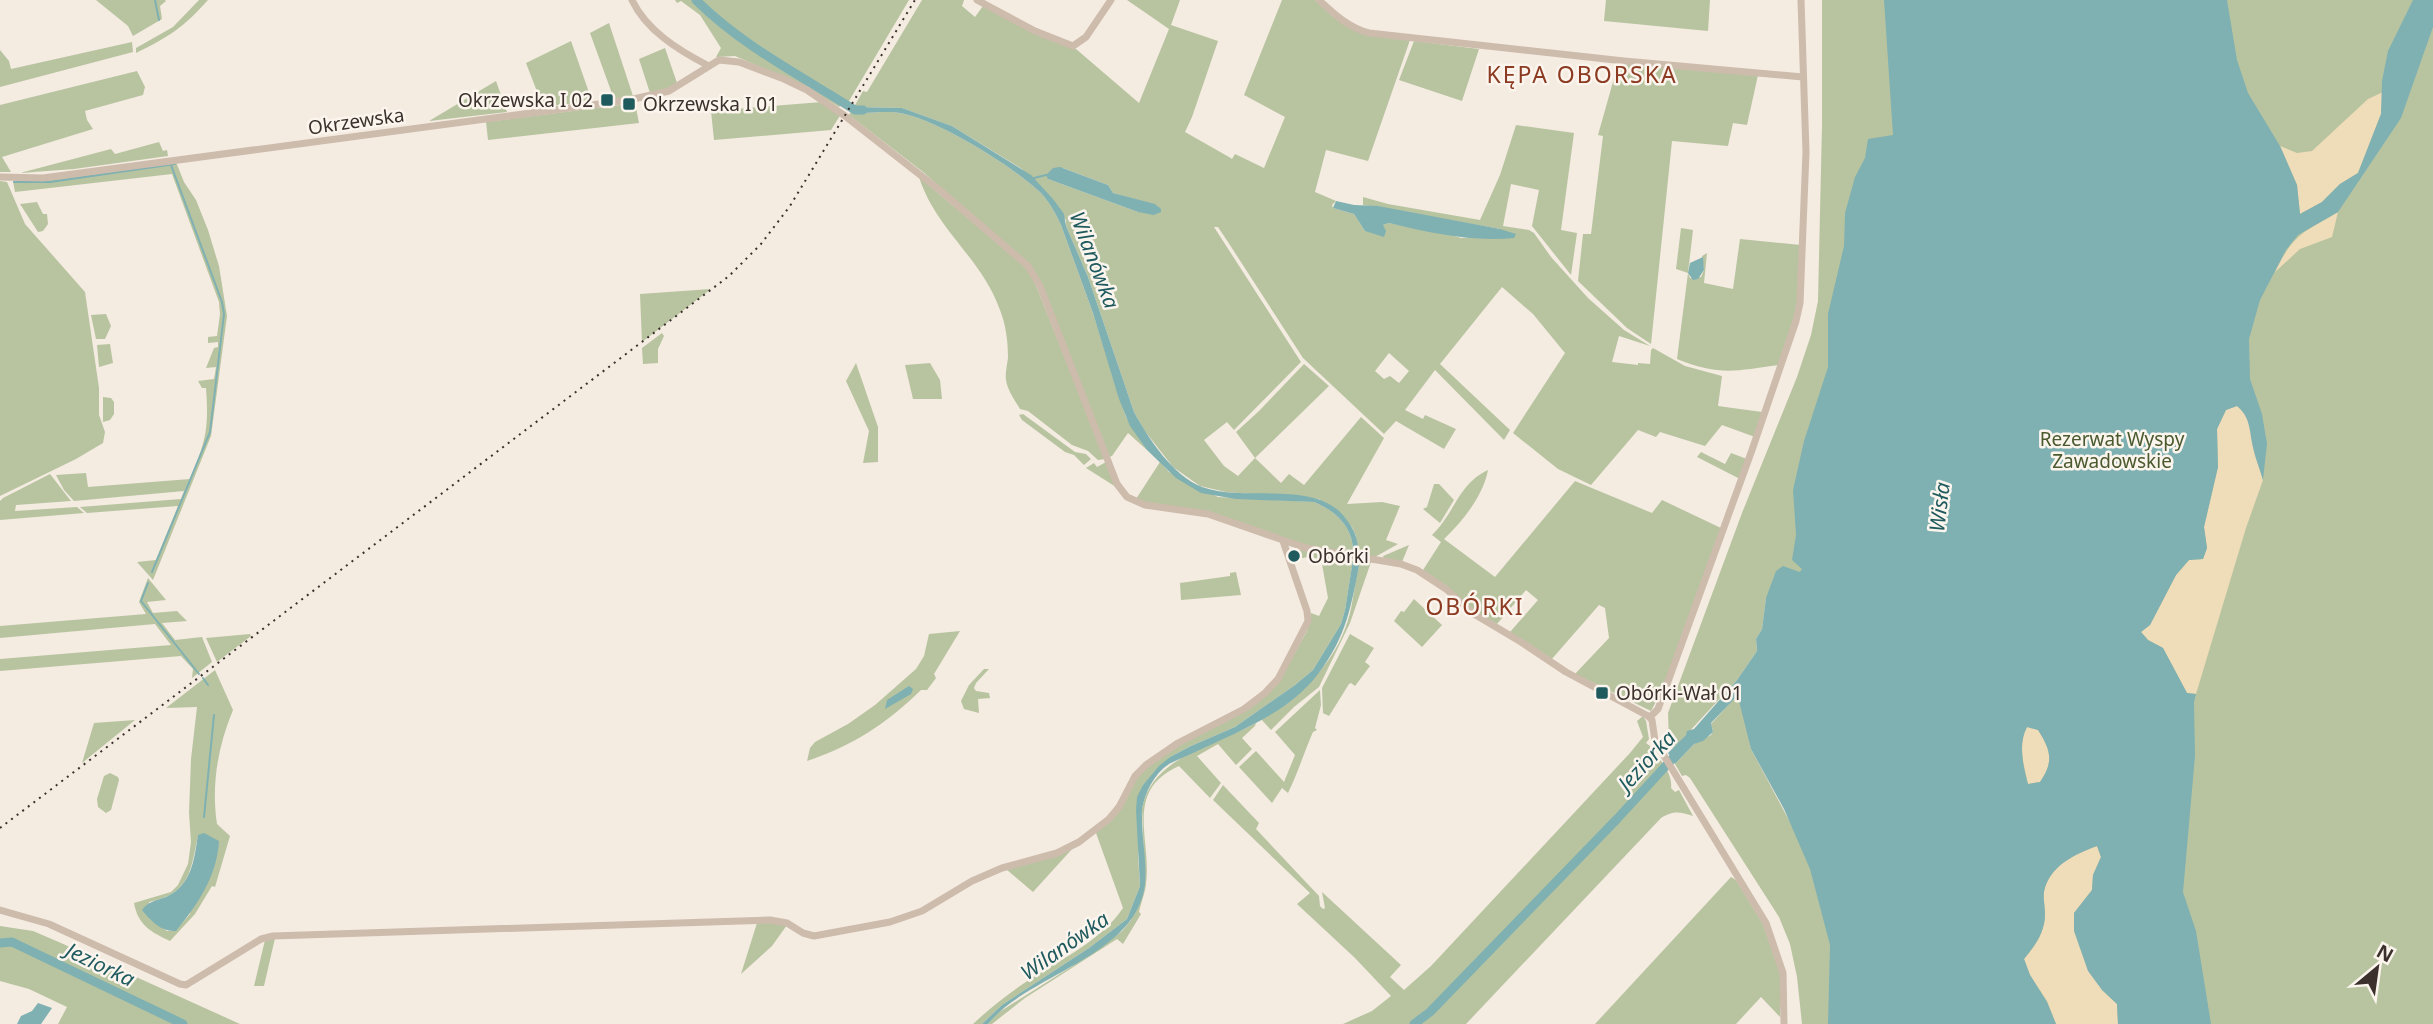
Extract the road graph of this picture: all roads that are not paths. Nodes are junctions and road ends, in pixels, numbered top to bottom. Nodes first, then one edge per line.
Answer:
1 (632, 0) edge
2 (977, 0) edge
3 (1111, 0) edge
4 (1319, 0) edge
5 (1801, 0) edge
6 (707, 65) junction
7 (1803, 77) junction
8 (0, 177) edge
9 (1283, 541) junction
10 (1650, 718) junction
11 (0, 910) edge
12 (1784, 1024) edge

1 - 6 street
2 - 3 street
4 - 7 street
5 - 7 street
6 - 8 street, Okrzewska
6 - 9 street
7 - 10 street
9 - 10 street
9 - 11 street
10 - 12 street

